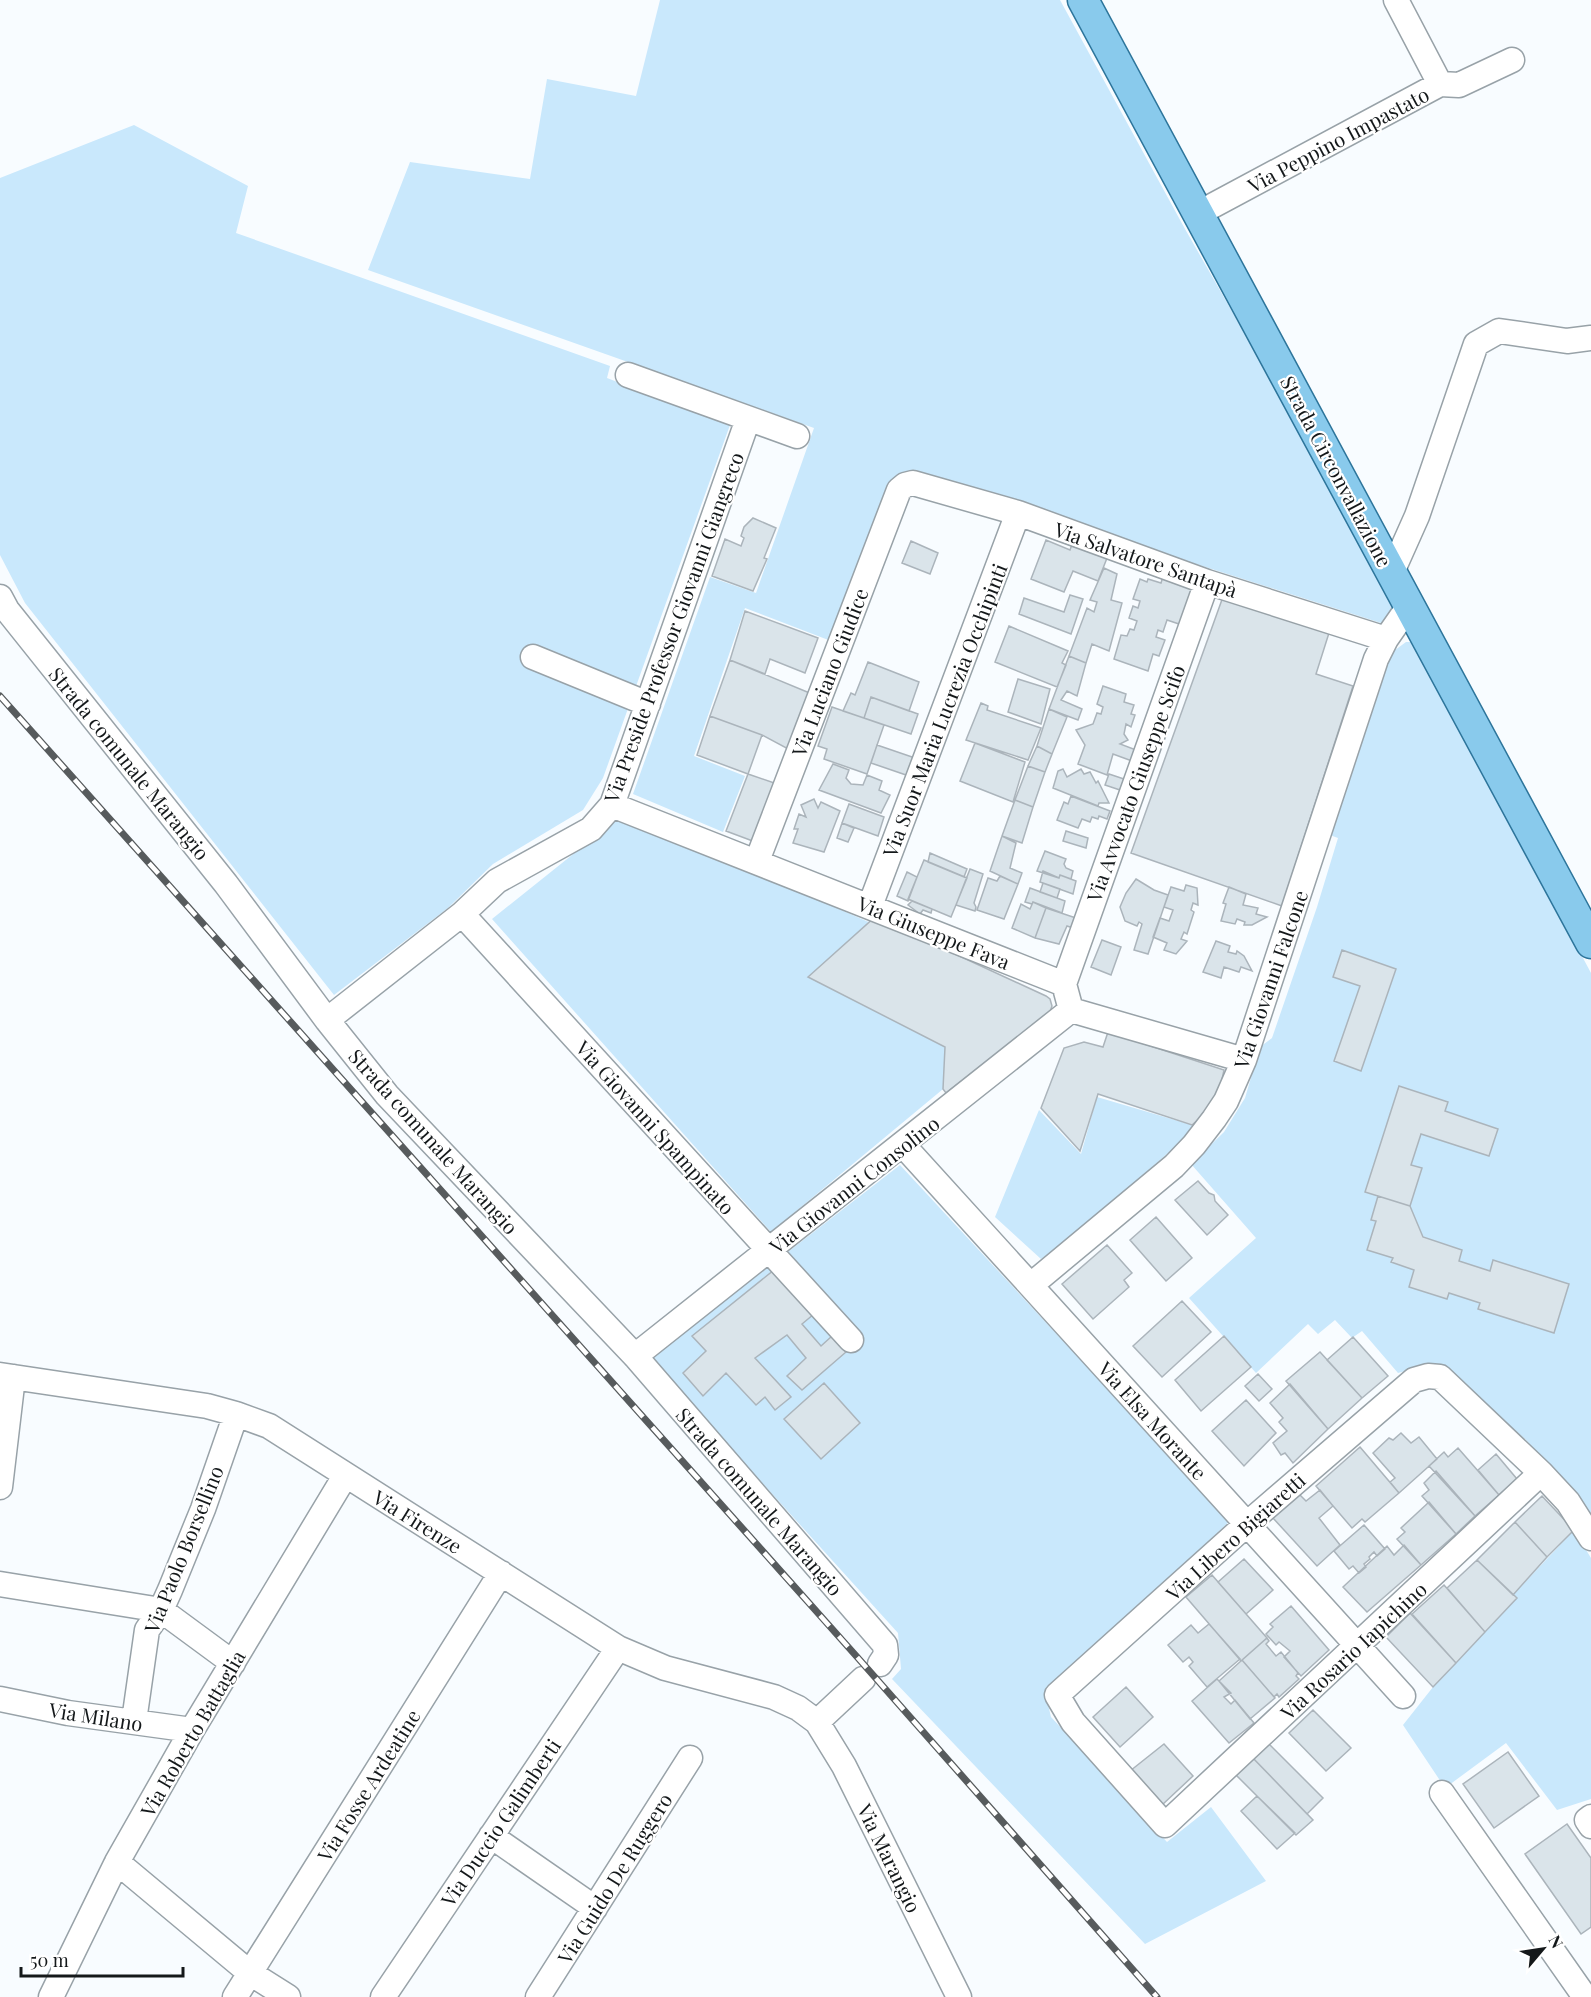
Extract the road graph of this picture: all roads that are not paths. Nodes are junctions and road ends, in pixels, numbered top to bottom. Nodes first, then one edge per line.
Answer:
1 (1083, 0) edge
2 (1396, 0) edge
3 (1512, 60) dead end
4 (1440, 84) junction
5 (1198, 213) junction
6 (1591, 338) edge
7 (628, 375) dead end
8 (748, 418) junction
9 (797, 436) dead end
10 (905, 484) joint
11 (1018, 513) junction
12 (1392, 572) junction
13 (1207, 582) junction
14 (0, 597) edge
15 (1409, 606) junction
16 (1386, 639) junction
17 (533, 657) dead end
18 (648, 704) junction
19 (612, 805) junction
20 (757, 861) junction
21 (870, 906) junction
22 (462, 914) junction
23 (1591, 943) edge
24 (1064, 984) junction
25 (1071, 1010) junction
26 (327, 1020) junction
27 (1244, 1060) junction
28 (903, 1145) junction
29 (769, 1251) junction
30 (1031, 1286) junction
31 (851, 1340) dead end
32 (635, 1356) junction
33 (6, 1376) edge
34 (236, 1414) junction
35 (1542, 1473) junction
36 (345, 1476) junction
37 (0, 1487) edge
38 (1247, 1524) junction
39 (1591, 1538) edge
40 (501, 1573) junction
41 (4, 1584) edge
42 (161, 1610) junction
43 (1358, 1646) junction
44 (618, 1648) junction
45 (233, 1663) junction
46 (1403, 1696) dead end
47 (0, 1699) edge
48 (134, 1721) junction
49 (817, 1722) junction
50 (192, 1730) junction
51 (690, 1758) dead end
52 (1442, 1792) dead end
53 (1591, 1817) edge
54 (1165, 1826) joint
55 (1591, 1826) edge
56 (491, 1836) junction
57 (1498, 1849) dead end
58 (117, 1862) junction
59 (595, 1908) junction
60 (250, 1973) junction
61 (1591, 1983) edge
62 (51, 1997) edge
63 (235, 1997) edge
64 (288, 1997) edge
65 (383, 1997) edge
66 (538, 1997) edge
67 (958, 1997) edge
68 (1585, 1997) edge

1 - 5 main road, Strada Circonvallazione
2 - 4 street
3 - 4 street, Via Peppino Impastato
4 - 5 street, Via Peppino Impastato
5 - 12 main road, Strada Circonvallazione
6 - 12 street
7 - 8 street
8 - 9 street
8 - 18 street, Via Preside Professor Giovanni Giangreco
10 - 11 street, Via Salvatore Santapà
10 - 20 street, Via Luciano Giudice
11 - 13 street, Via Salvatore Santapà
11 - 21 street, Via Suor Maria Lucrezia Occhipinti
12 - 15 main road, Strada Circonvallazione
13 - 16 street, Via Salvatore Santapà
13 - 24 street, Via Avvocato Giuseppe Scifo
14 - 26 street, Strada comunale Marangio
15 - 16 street, Via Giovanni Falcone
15 - 23 main road, Strada Circonvallazione
16 - 27 street, Via Giovanni Falcone
17 - 18 street
18 - 19 street, Via Preside Professor Giovanni Giangreco
19 - 20 street, Via Giuseppe Fava
19 - 22 street, Via Preside Professor Giovanni Giangreco
20 - 21 street, Via Giuseppe Fava
21 - 24 street, Via Giuseppe Fava
22 - 26 street, Via Preside Professor Giovanni Giangreco
22 - 29 street, Via Giovanni Spampinato
24 - 25 street
25 - 27 street
25 - 28 street, Via Giovanni Consolino
26 - 32 street, Strada comunale Marangio
27 - 30 street, Via Giovanni Falcone
28 - 29 street, Via Giovanni Consolino
28 - 30 street, Via Elsa Morante
29 - 31 street, Via Giovanni Spampinato
29 - 32 street, Via Giovanni Consolino
30 - 38 street, Via Elsa Morante
32 - 49 street, Strada comunale Marangio
33 - 34 street, Via Firenze
33 - 37 street
34 - 36 street, Via Firenze
34 - 42 street, Via Paolo Borsellino
35 - 38 street, Via Libero Bigiaretti
35 - 39 street
35 - 43 street, Via Rosario Iapichino
36 - 40 street, Via Firenze
36 - 45 street, Via Roberto Battaglia
38 - 43 street, Via Elsa Morante
38 - 54 street, Via Libero Bigiaretti
40 - 44 street, Via Firenze
40 - 60 street, Via Fosse Ardeatine
41 - 42 street
42 - 45 street
42 - 48 street, Via Paolo Borsellino
43 - 46 street, Via Elsa Morante
43 - 54 street, Via Rosario Iapichino
44 - 49 street, Via Firenze
44 - 56 street, Via Duccio Galimberti
45 - 50 street, Via Roberto Battaglia
47 - 48 street, Via Milano
48 - 50 street, Via Milano
49 - 67 street, Via Marangio
50 - 58 street, Via Roberto Battaglia
51 - 59 street, Via Guido De Ruggero
52 - 68 street
53 - 55 street
56 - 59 street
56 - 65 street, Via Duccio Galimberti
57 - 61 street
58 - 60 street
58 - 62 street, Via Roberto Battaglia
59 - 66 street, Via Guido De Ruggero
60 - 63 street, Via Fosse Ardeatine
60 - 64 street

